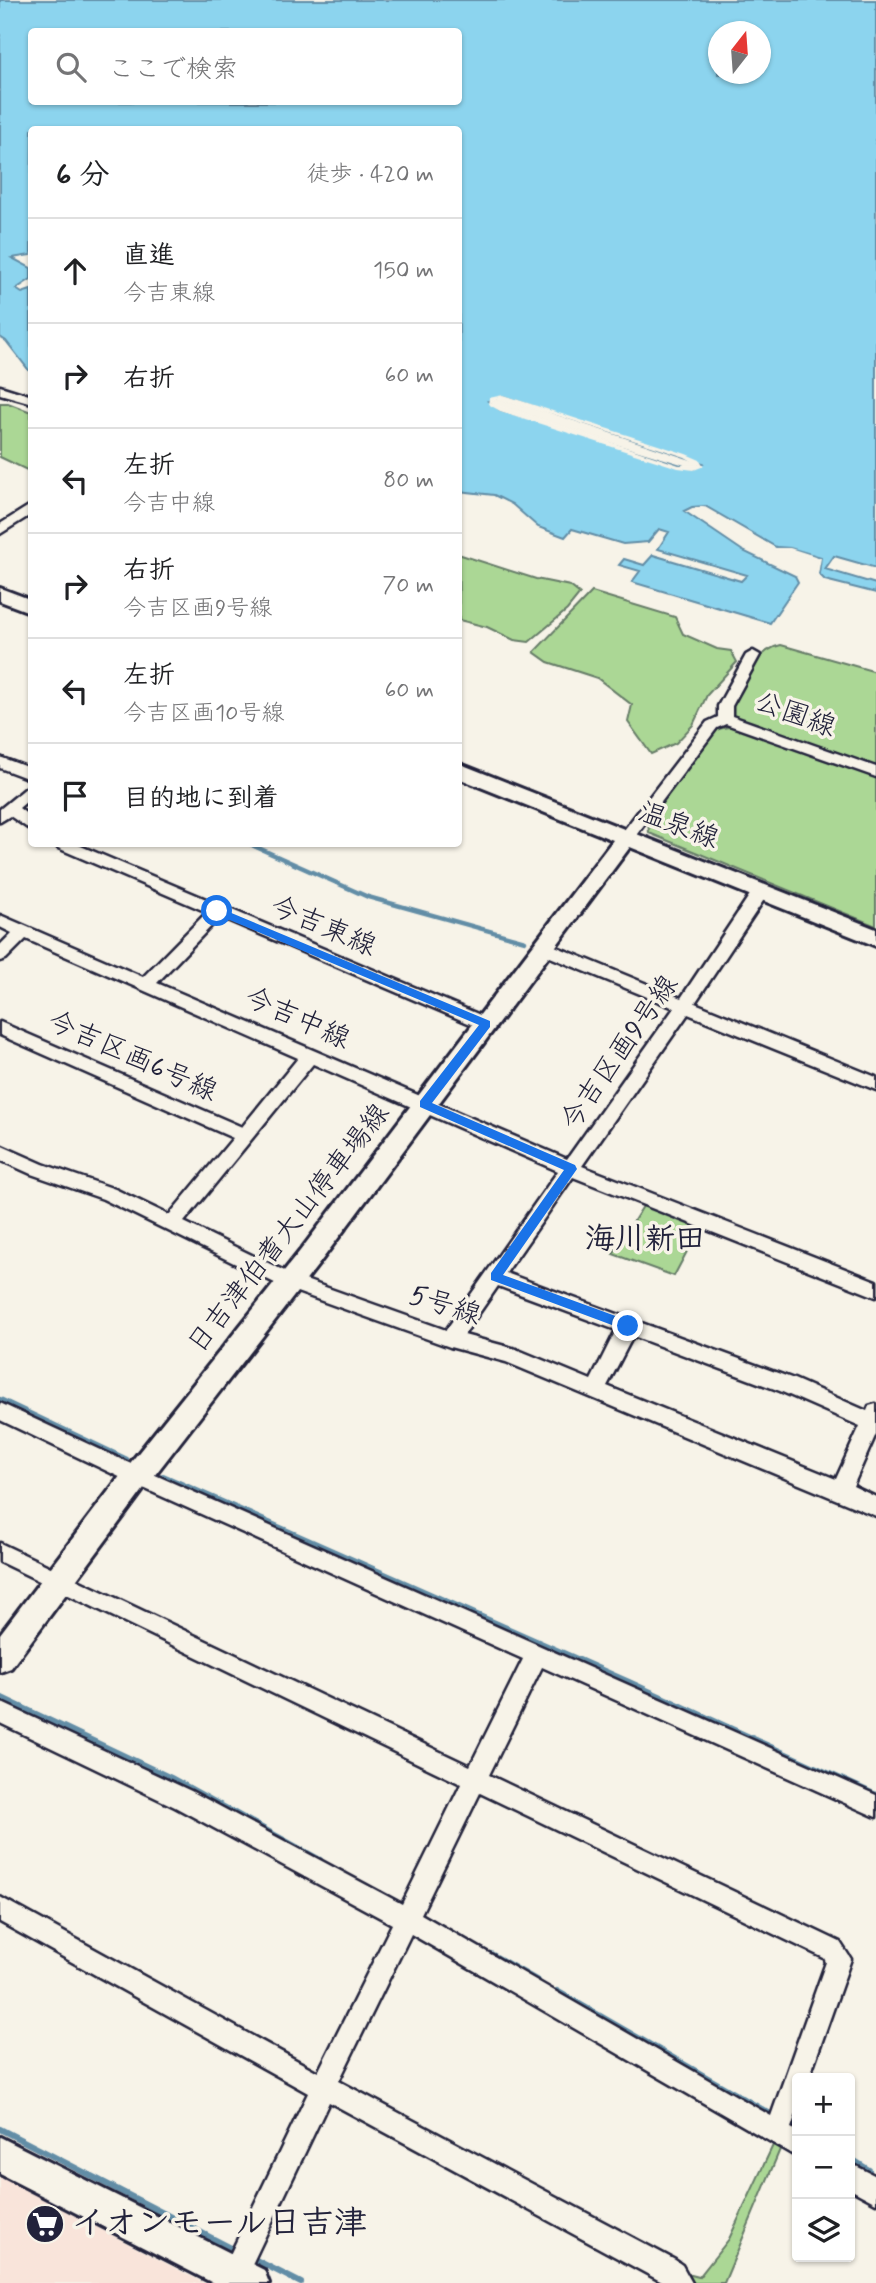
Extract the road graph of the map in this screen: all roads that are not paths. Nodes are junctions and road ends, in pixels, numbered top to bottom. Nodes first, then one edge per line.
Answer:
1 (1, 392) edge
2 (28, 399) edge
3 (28, 511) edge
4 (0, 530) edge
5 (0, 594) edge
6 (28, 605) edge
7 (753, 655) dead end
8 (725, 719) junction
9 (0, 762) edge
10 (462, 772) edge
11 (876, 772) edge
12 (28, 773) edge
13 (28, 792) edge
14 (5, 812) edge
15 (28, 825) edge
16 (625, 838) junction
17 (70, 847) edge
18 (761, 891) junction
19 (217, 911) junction
20 (0, 921) edge
21 (24, 931) junction
22 (876, 938) edge
23 (544, 948) junction
24 (0, 956) edge
25 (146, 984) junction
26 (685, 1005) junction
27 (486, 1024) junction
28 (0, 1028) edge
29 (311, 1054) junction
30 (876, 1084) edge
31 (424, 1104) junction
32 (243, 1135) junction
33 (0, 1152) edge
34 (571, 1169) junction
35 (171, 1226) junction
36 (495, 1277) junction
37 (290, 1282) junction
38 (876, 1289) edge
39 (628, 1326) junction
40 (450, 1339) junction
41 (595, 1390) junction
42 (0, 1411) edge
43 (874, 1417) edge
44 (137, 1476) junction
45 (841, 1490) junction
46 (876, 1507) edge
47 (0, 1552) edge
48 (58, 1581) junction
49 (537, 1654) junction
50 (0, 1658) edge
51 (0, 1712) edge
52 (475, 1780) junction
53 (876, 1806) edge
54 (0, 1909) edge
55 (407, 1919) junction
56 (323, 2088) junction
57 (787, 2139) edge
58 (0, 2155) edge
59 (243, 2278) edge
60 (679, 2283) edge

1 - 2 street
3 - 4 street
5 - 6 main road
7 - 8 street
8 - 11 street, 公園線
8 - 16 street, 公園線
9 - 12 street
10 - 16 main road, 温泉線
13 - 14 street
14 - 15 street
16 - 18 main road, 温泉線
16 - 23 main road, 日吉津伯耆大山停車場線
17 - 19 street, 今吉東線
18 - 22 main road, 温泉線
18 - 26 street, 今吉区画9号線
19 - 25 street
19 - 27 street, 今吉東線
20 - 21 street, 今吉中線
21 - 24 street
21 - 25 street, 今吉中線
23 - 26 street
23 - 27 main road, 日吉津伯耆大山停車場線
25 - 29 street, 今吉中線
26 - 30 street
26 - 34 street, 今吉区画9号線
27 - 31 main road, 日吉津伯耆大山停車場線
28 - 32 street, 今吉区画6号線
29 - 31 street, 今吉中線
29 - 32 street
31 - 34 street, 今吉中線
31 - 37 main road, 日吉津伯耆大山停車場線
32 - 35 street
33 - 35 street, 5号線
34 - 36 street, 今吉区画9号線
34 - 38 street, 今吉中線
35 - 37 street, 5号線
36 - 39 street
36 - 40 street, 今吉区画9号線
37 - 40 street, 5号線
37 - 44 main road, 日吉津伯耆大山停車場線
39 - 41 street
39 - 43 street
40 - 41 street, 5号線
41 - 45 street, 5号線
42 - 44 street
43 - 45 street
44 - 48 main road, 日吉津伯耆大山停車場線
44 - 49 street
45 - 46 street, 5号線
47 - 48 street
48 - 50 main road, 日吉津伯耆大山停車場線
48 - 52 street
49 - 52 street
49 - 53 street
51 - 55 street
52 - 55 street
52 - 57 street
54 - 56 street
55 - 56 street
55 - 57 street
56 - 59 street
56 - 60 street
58 - 59 main road

